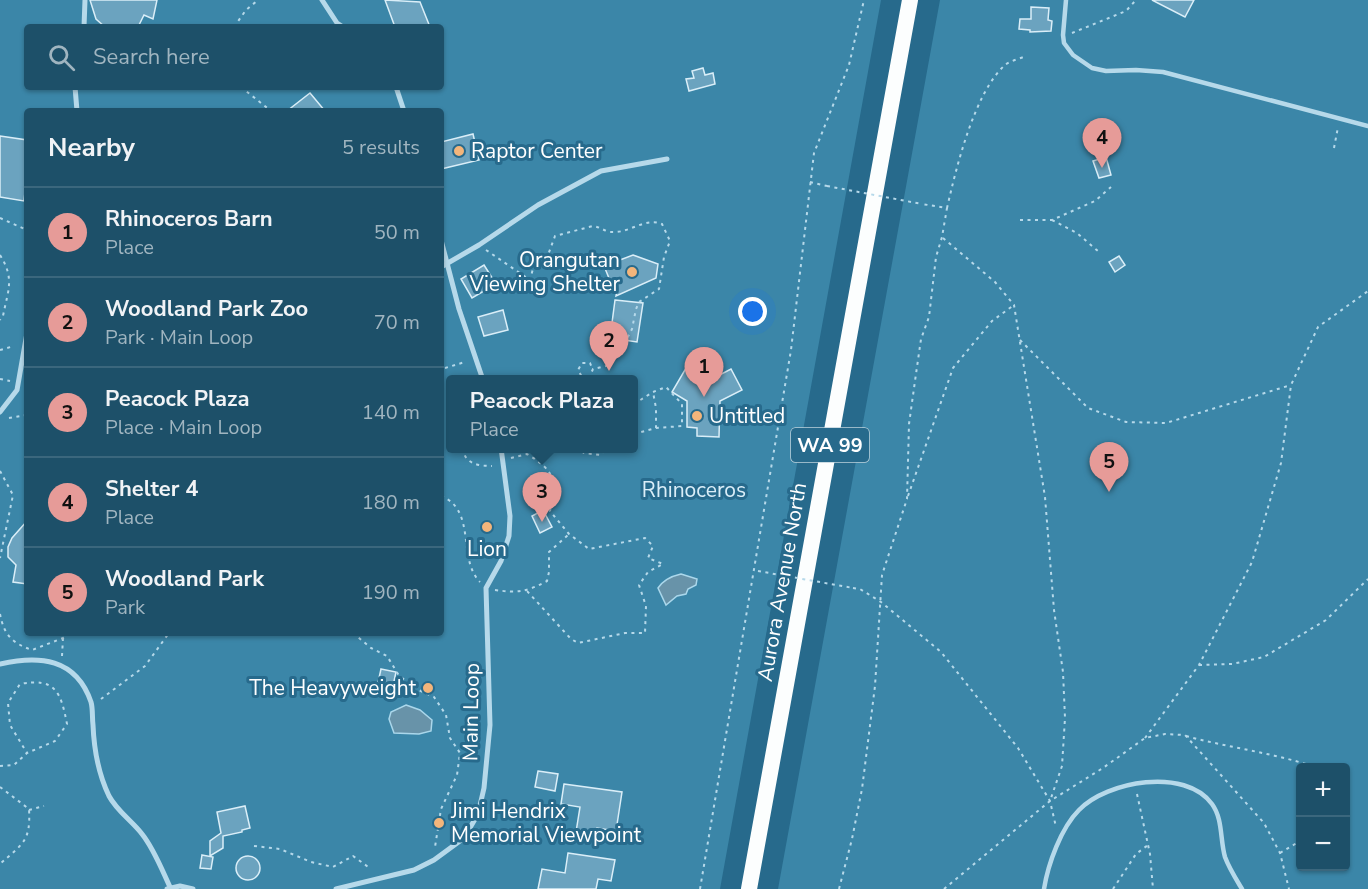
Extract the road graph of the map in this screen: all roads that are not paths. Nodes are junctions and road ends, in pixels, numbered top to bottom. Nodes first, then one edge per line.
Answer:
1 (85, 0) edge
2 (322, 0) edge
3 (910, 0) edge
4 (1066, 0) edge
5 (84, 24) edge
6 (338, 24) edge
7 (75, 90) edge
8 (397, 90) edge
9 (76, 108) edge
10 (403, 108) edge
11 (1368, 126) edge
12 (667, 159) dead end
13 (444, 251) edge
14 (448, 265) junction
15 (444, 266) edge
16 (24, 353) edge
17 (481, 375) edge
18 (0, 412) edge
19 (502, 453) edge
20 (0, 664) edge
21 (168, 888) edge
22 (193, 889) edge
23 (336, 889) edge
24 (749, 889) edge
25 (1044, 889) edge
26 (1242, 889) edge

1 - 5 street
2 - 6 street
3 - 24 highway, Aurora Avenue North / WA 99
4 - 11 lane
7 - 9 street
8 - 10 street
12 - 14 street
13 - 14 street
14 - 15 street
14 - 17 street
16 - 18 street
19 - 23 street, Main Loop
20 - 21 street
21 - 22 street
25 - 26 lane

